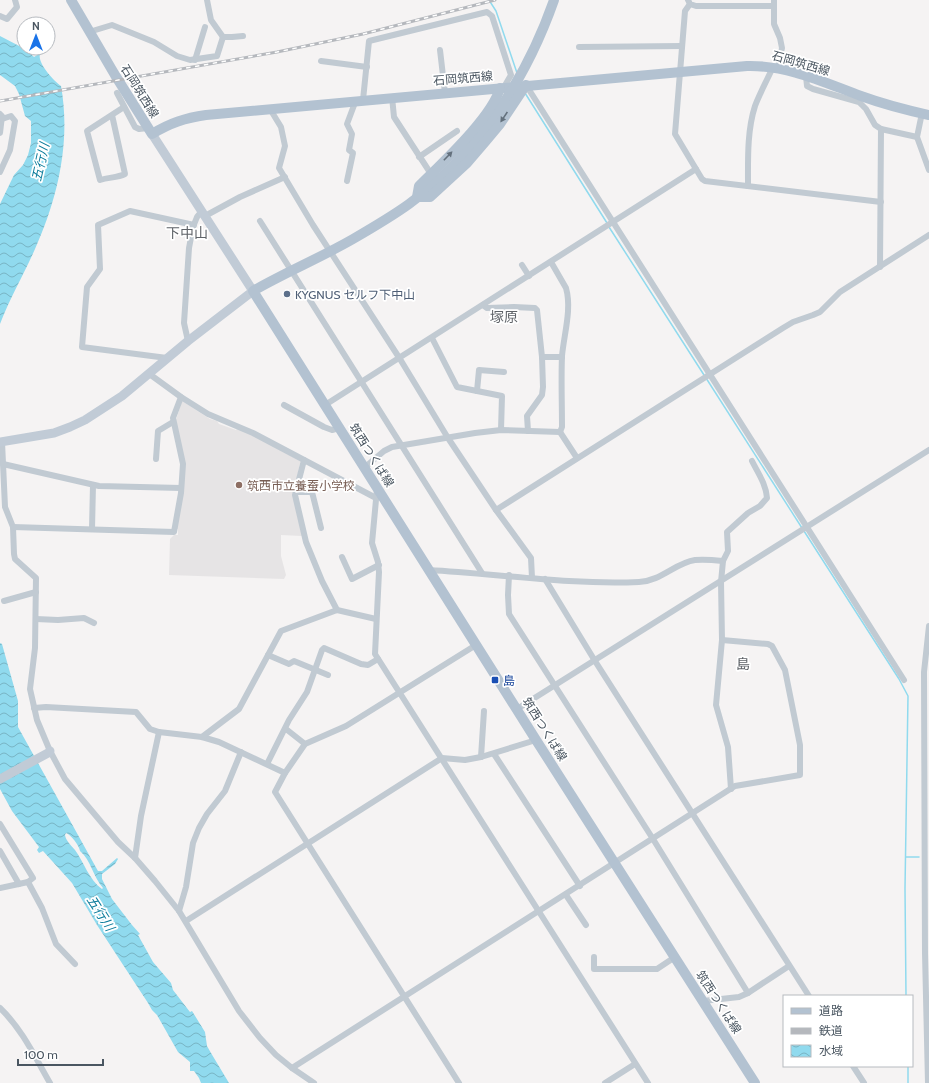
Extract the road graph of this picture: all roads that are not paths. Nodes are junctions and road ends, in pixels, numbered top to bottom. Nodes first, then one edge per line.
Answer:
1 (15, 0) edge
2 (71, 0) edge
3 (207, 0) edge
4 (554, 0) edge
5 (689, 2) edge
6 (774, 3) edge
7 (0, 16) edge
8 (205, 27) dead end
9 (89, 32) junction
10 (243, 36) dead end
11 (223, 37) junction
12 (682, 46) junction
13 (579, 47) dead end
14 (440, 50) dead end
15 (194, 60) junction
16 (322, 61) dead end
17 (367, 67) junction
18 (775, 67) junction
19 (681, 72) junction
20 (806, 76) junction
21 (526, 85) junction
22 (502, 87) junction
23 (117, 93) dead end
24 (445, 93) junction
25 (392, 97) junction
26 (360, 100) junction
27 (124, 107) junction
28 (270, 109) junction
29 (925, 114) edge
30 (112, 115) junction
31 (1, 116) edge
32 (881, 129) junction
33 (150, 131) junction
34 (457, 131) dead end
35 (0, 133) edge
36 (917, 137) junction
37 (419, 156) junction
38 (696, 170) junction
39 (929, 170) edge
40 (0, 172) edge
41 (430, 174) junction
42 (285, 177) junction
43 (347, 181) dead end
44 (748, 186) junction
45 (417, 197) junction
46 (881, 202) junction
47 (203, 214) junction
48 (260, 221) dead end
49 (610, 224) junction
50 (194, 225) junction
51 (929, 235) edge
52 (330, 251) junction
53 (551, 262) junction
54 (522, 265) dead end
55 (880, 267) junction
56 (291, 271) junction
57 (529, 276) junction
58 (254, 291) junction
59 (483, 306) junction
60 (432, 338) junction
61 (188, 341) junction
62 (542, 357) junction
63 (562, 357) junction
64 (167, 358) junction
65 (400, 359) junction
66 (504, 372) dead end
67 (148, 373) junction
68 (707, 376) junction
69 (362, 383) junction
70 (477, 391) junction
71 (181, 397) junction
72 (284, 405) dead end
73 (325, 405) junction
74 (174, 422) junction
75 (339, 428) junction
76 (501, 430) junction
77 (528, 431) junction
78 (560, 432) junction
79 (448, 438) junction
80 (1, 442) edge
81 (402, 446) junction
82 (929, 450) edge
83 (577, 458) junction
84 (156, 459) dead end
85 (304, 460) junction
86 (752, 461) dead end
87 (3, 464) junction
88 (364, 468) junction
89 (93, 485) junction
90 (181, 488) junction
91 (296, 492) junction
92 (377, 493) junction
93 (496, 510) junction
94 (13, 527) junction
95 (321, 528) dead end
96 (92, 529) junction
97 (805, 529) junction
98 (342, 557) dead end
99 (723, 561) junction
100 (378, 565) junction
101 (429, 570) junction
102 (482, 573) junction
103 (509, 575) junction
104 (532, 578) junction
105 (545, 579) junction
106 (720, 582) junction
107 (36, 592) junction
108 (4, 601) dead end
109 (337, 610) junction
110 (36, 619) junction
111 (376, 619) junction
112 (94, 623) dead end
113 (929, 626) edge
114 (722, 640) junction
115 (476, 645) junction
116 (268, 655) junction
117 (378, 659) junction
118 (596, 661) junction
119 (316, 670) junction
120 (328, 675) dead end
121 (904, 680) dead end
122 (555, 686) junction
123 (400, 693) junction
124 (34, 708) junction
125 (517, 709) junction
126 (484, 711) dead end
127 (286, 729) junction
128 (159, 732) junction
129 (202, 737) junction
130 (536, 740) junction
131 (305, 744) junction
132 (49, 752) junction
133 (241, 752) junction
134 (494, 754) junction
135 (481, 757) junction
136 (442, 758) junction
137 (267, 764) junction
138 (285, 773) junction
139 (0, 779) edge
140 (731, 789) junction
141 (694, 814) junction
142 (0, 824) edge
143 (653, 839) junction
144 (308, 844) junction
145 (0, 851) edge
146 (135, 858) junction
147 (615, 863) junction
148 (28, 882) junction
149 (19, 884) junction
150 (580, 886) junction
151 (0, 888) edge
152 (566, 895) junction
153 (179, 911) junction
154 (539, 912) junction
155 (186, 921) junction
156 (586, 925) dead end
157 (594, 956) dead end
158 (675, 958) junction
159 (75, 964) dead end
160 (789, 966) junction
161 (748, 993) junction
162 (808, 995) edge
163 (404, 996) junction
164 (703, 1001) junction
165 (0, 1008) edge
166 (635, 1064) junction
167 (854, 1067) edge
168 (292, 1068) junction
169 (50, 1083) edge
170 (314, 1083) edge
171 (459, 1083) edge
172 (605, 1083) edge
173 (648, 1083) edge
174 (755, 1083) edge
175 (864, 1083) edge
176 (928, 1083) edge

1 - 7 street
2 - 9 main road, 石岡筑西線
3 - 11 street
4 - 45 main road
5 - 6 street
5 - 12 street
6 - 18 street
8 - 15 street
9 - 15 street
9 - 33 main road, 石岡筑西線
10 - 11 street
11 - 15 street
12 - 13 street
12 - 19 street
14 - 24 street
16 - 17 street
17 - 22 street
17 - 26 street
18 - 19 main road, 石岡筑西線
18 - 20 main road, 石岡筑西線
18 - 44 street
19 - 21 main road, 石岡筑西線
19 - 38 street
20 - 29 main road, 石岡筑西線
20 - 32 street
21 - 22 main road, 石岡筑西線
21 -> 45 main road
21 - 49 street
22 - 24 main road, 石岡筑西線
41 -> 22 main road
23 - 27 street
24 - 25 main road, 石岡筑西線
25 - 26 main road, 石岡筑西線
25 - 37 street
26 - 28 main road, 石岡筑西線
26 - 43 street
27 - 30 street
27 - 33 street
28 - 33 main road, 石岡筑西線
28 - 42 street
29 - 36 street
30 - 30 street
31 - 35 street
31 - 40 street
32 - 36 street
32 - 46 street
33 - 47 street
34 - 37 street
36 - 39 street
37 - 41 street
38 - 44 street
38 - 49 street
41 - 45 main road
42 - 47 street
42 - 52 street
44 - 46 street
45 - 52 main road
46 - 55 street
47 - 50 street
47 - 58 street
48 - 56 street
49 - 53 street
49 - 68 street
50 - 61 street
50 - 64 street
51 - 55 street
52 - 56 main road
52 - 65 street
53 - 57 street
53 - 63 street
54 - 57 street
55 - 68 street
56 - 58 main road
56 - 69 street
57 - 59 street
58 - 61 street
58 - 73 main road, 筑西つくば線
59 - 60 street
59 - 62 street
60 - 65 street
60 - 70 street
61 - 64 street
62 - 63 street
62 - 77 street
63 - 78 street
64 - 67 street
65 - 69 street
65 - 79 street
66 - 70 street
67 - 71 street
67 - 80 street
68 - 83 street
68 - 97 street
69 - 73 street
69 - 81 street
70 - 76 street
71 - 74 street
71 - 85 street
72 - 75 street
73 - 75 main road, 筑西つくば線
74 - 84 street
74 - 90 street
75 - 88 main road, 筑西つくば線
76 - 77 street
76 - 79 street
77 - 78 street
78 - 83 street
79 - 81 street
79 - 93 street
80 - 87 street
81 - 88 street
81 - 102 street
82 - 97 street
83 - 93 street
85 - 91 street
85 - 92 street
86 - 99 street
87 - 89 street
87 - 94 street
88 - 92 main road, 筑西つくば線
89 - 90 street
89 - 96 street
90 - 96 street
91 - 95 street
91 - 109 street
92 - 100 street
92 - 101 main road, 筑西つくば線
93 - 104 street
94 - 96 street
94 - 107 street
97 - 106 street
97 - 121 street
98 - 100 street
99 - 105 street
99 - 106 street
100 - 111 street
101 - 102 street
101 - 115 main road, 筑西つくば線
102 - 103 street
103 - 104 street
103 - 122 street
104 - 105 street
105 - 118 street
106 - 114 street
106 - 118 street
107 - 108 street
107 - 110 street
109 - 111 street
109 - 116 street
110 - 112 street
110 - 124 street
111 - 117 street
113 - 176 street
114 - 140 street
114 - 140 street
115 - 123 street
115 - 125 main road, 筑西つくば線
116 - 119 street
116 - 129 street
117 - 119 street
117 - 123 street
118 - 122 street
118 - 141 street
119 - 120 street
119 - 127 street
122 - 125 street
122 - 143 street
123 - 131 street
123 - 136 street
124 - 128 street
124 - 132 street
125 - 130 main road, 筑西つくば線
126 - 135 street
127 - 131 street
127 - 137 street
128 - 129 street
128 - 146 street
129 - 133 street
130 - 134 street
130 - 147 main road, 筑西つくば線
131 - 138 street
132 - 139 street
132 - 146 street
133 - 137 street
133 - 153 street
134 - 135 street
134 - 150 street
135 - 136 street
136 - 144 street
136 - 154 street
137 - 138 street
138 - 144 street
140 - 141 street
141 - 143 street
141 - 160 street
142 - 148 street
143 - 147 street
143 - 161 street
144 - 155 street
144 - 163 street
145 - 149 street
146 - 153 street
147 - 150 street
147 - 158 main road, 筑西つくば線
148 - 149 street
148 - 159 street
149 - 151 street
150 - 152 street
152 - 154 street
152 - 156 street
153 - 155 street
154 - 163 street
154 - 166 street
155 - 168 street
157 - 158 street
158 - 164 main road, 筑西つくば線
160 - 161 street
160 - 162 street
161 - 164 street
163 - 168 street
163 - 171 street
164 - 174 main road, 筑西つくば線
165 - 169 street
166 - 172 street
166 - 173 street
167 - 175 street
168 - 170 street

